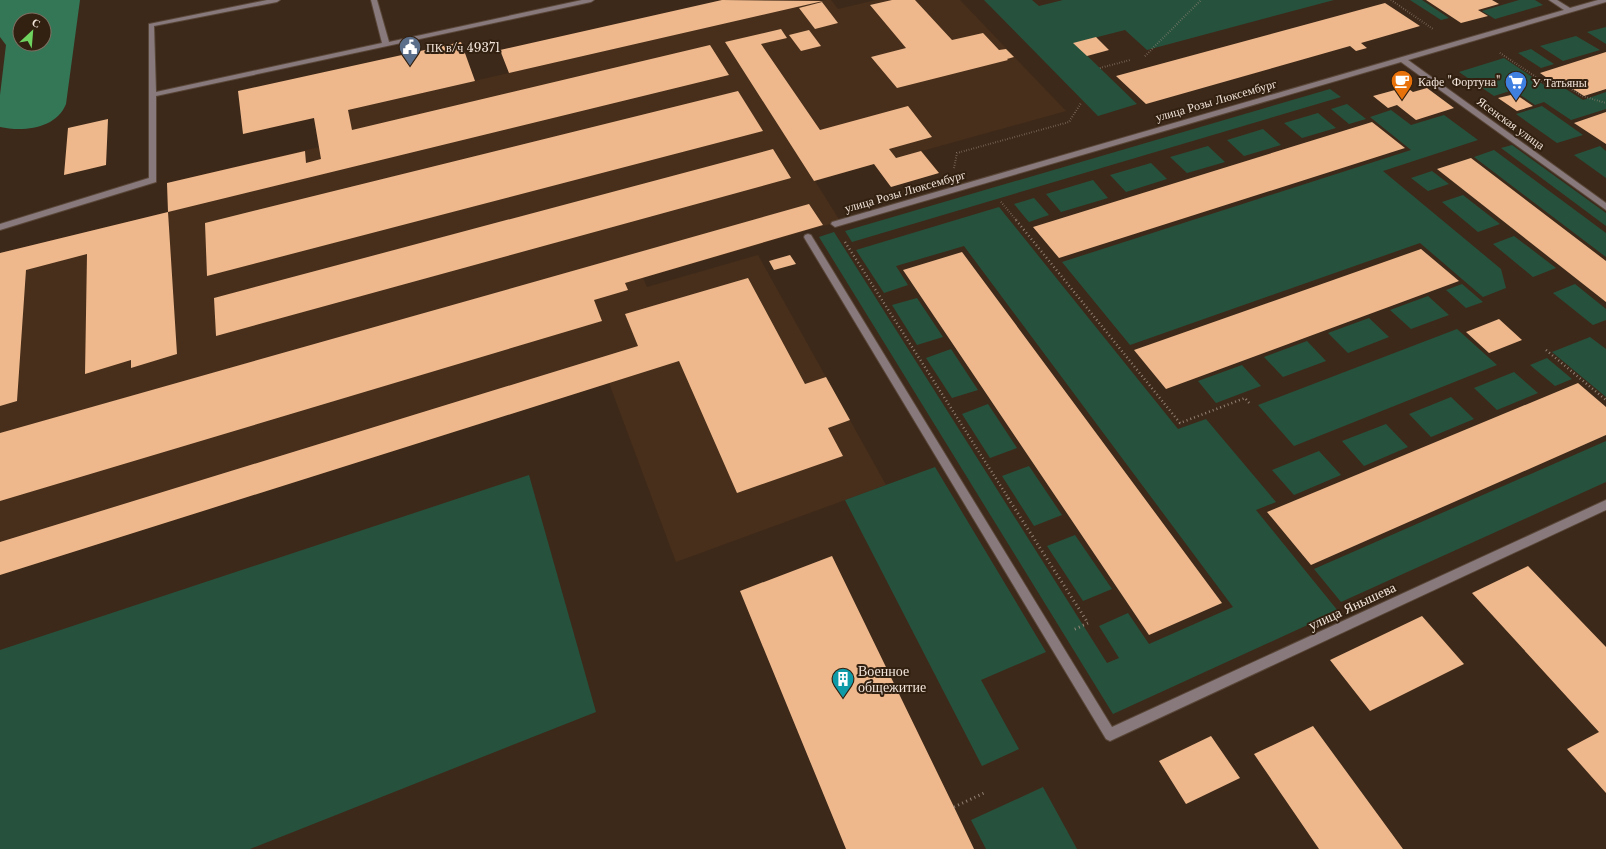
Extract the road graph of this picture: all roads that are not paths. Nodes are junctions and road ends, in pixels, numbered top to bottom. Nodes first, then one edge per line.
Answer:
1 (277, 0) edge
2 (374, 0) edge
3 (591, 0) edge
4 (1552, 0) edge
5 (1605, 0) edge
6 (1569, 10) junction
7 (386, 44) junction
8 (1402, 59) junction
9 (152, 95) junction
10 (1606, 207) edge
11 (835, 224) road end
12 (0, 227) edge
13 (808, 237) dead end
14 (1606, 505) edge

1 - 9 street
2 - 7 street
3 - 7 street
4 - 6 street
5 - 6 street, улица Розы Люксембург
6 - 8 street, улица Розы Люксембург
7 - 9 street
8 - 10 street, Ясенская улица
8 - 11 street, улица Розы Люксембург
9 - 12 street
13 - 14 street, улица Янышева

